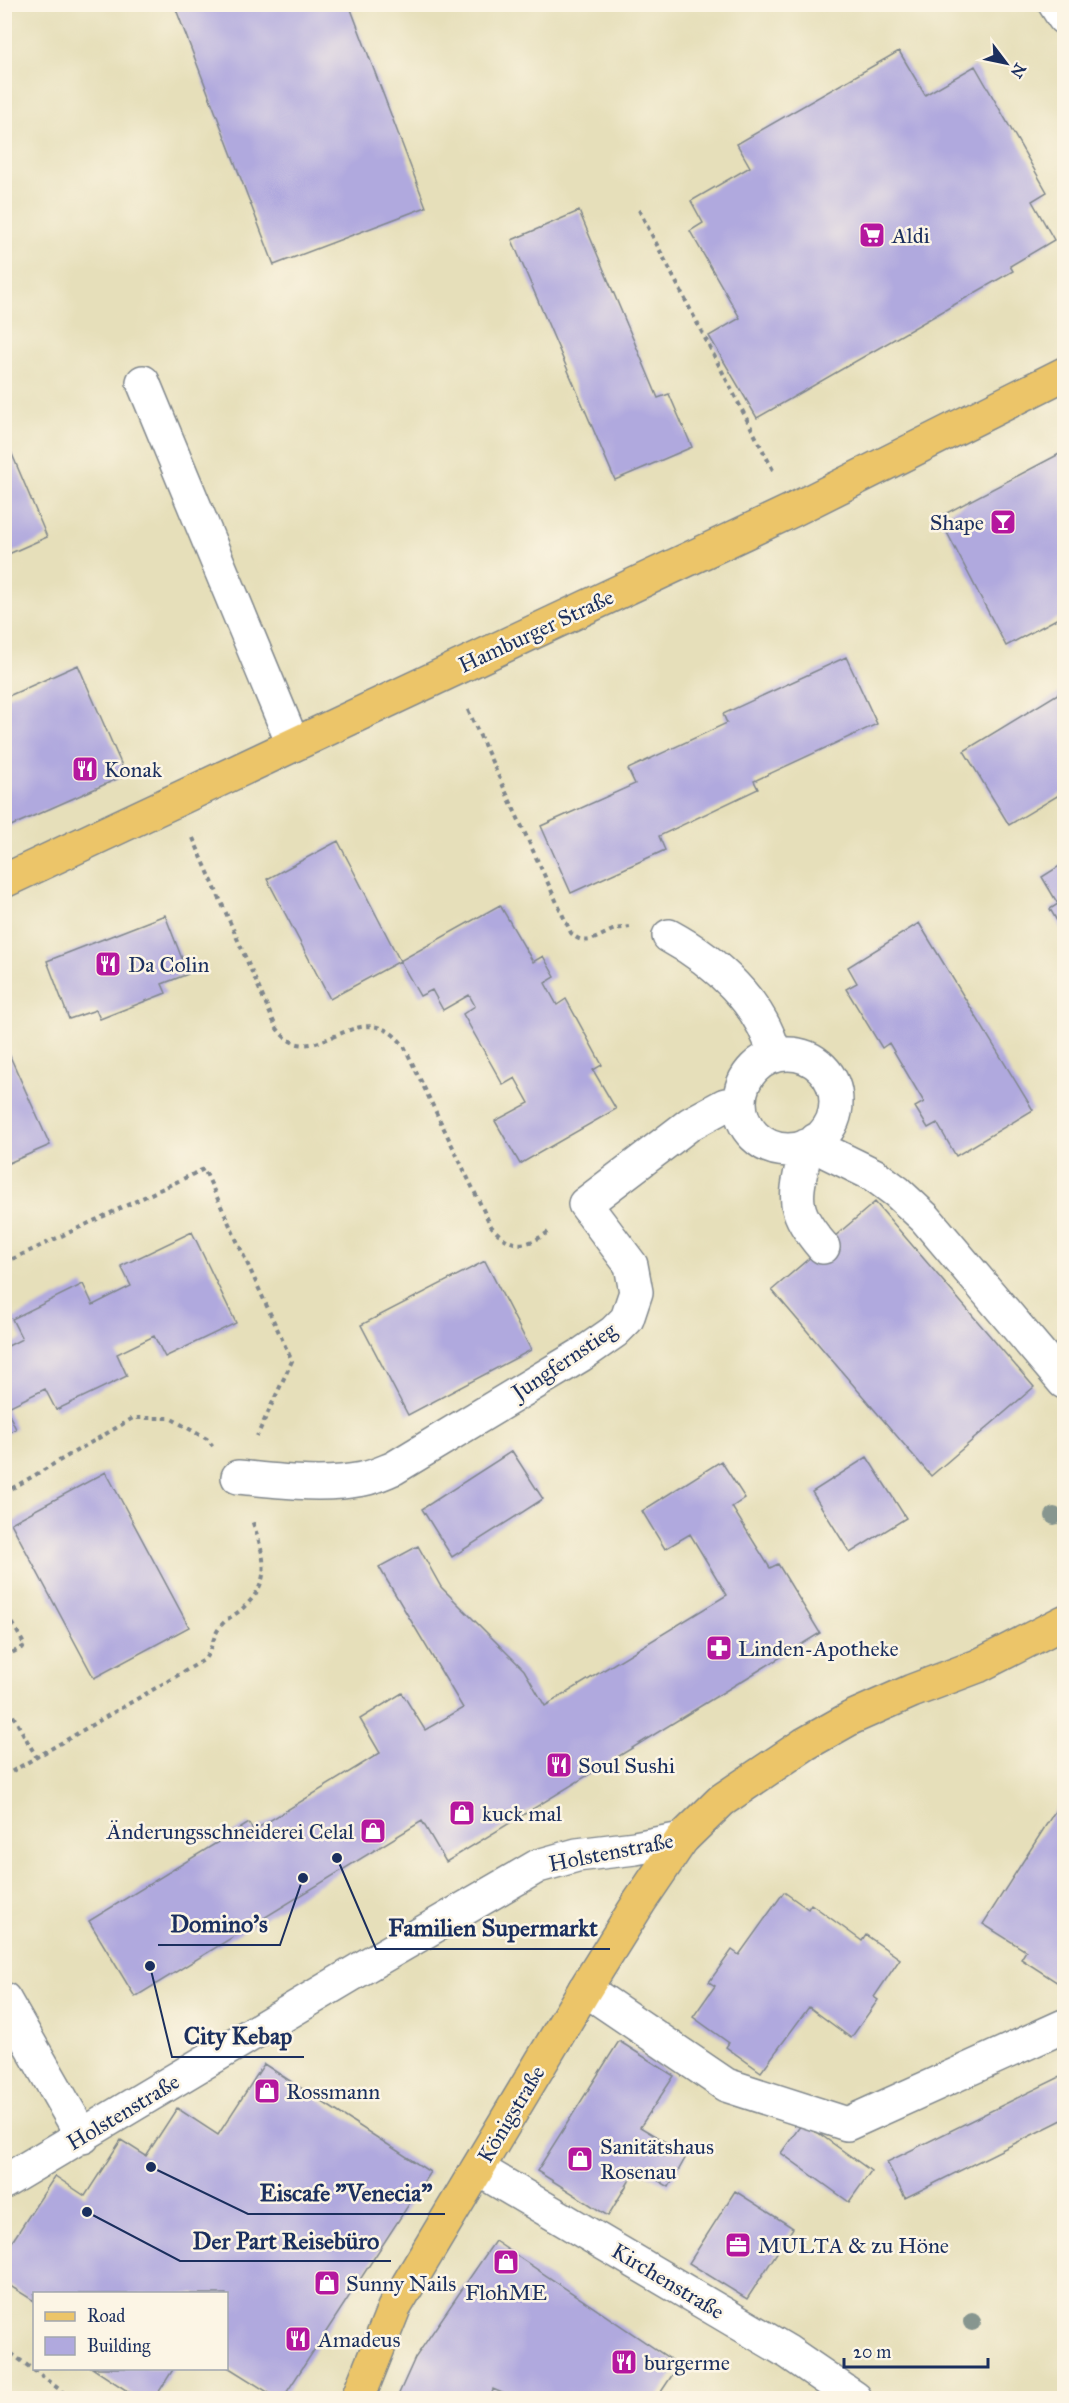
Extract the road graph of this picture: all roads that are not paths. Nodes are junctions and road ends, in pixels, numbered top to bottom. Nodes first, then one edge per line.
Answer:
1 (1055, 4) edge
2 (1065, 18) edge
3 (1065, 374) edge
4 (143, 382) dead end
5 (293, 744) junction
6 (4, 881) edge
7 (669, 936) road end
8 (775, 1056) junction
9 (740, 1103) junction
10 (811, 1143) junction
11 (823, 1247) dead end
12 (1065, 1382) edge
13 (238, 1478) road end
14 (1065, 1622) edge
15 (682, 1839) junction
16 (585, 1989) junction
17 (4, 1999) edge
18 (1065, 2026) edge
19 (83, 2137) junction
20 (478, 2169) junction
21 (4, 2182) edge
22 (358, 2398) edge
23 (855, 2398) edge

1 - 2 street
3 - 5 main road, Hamburger Straße
4 - 5 street
5 - 6 main road, Hamburger Straße
7 - 8 street
8 - 9 street
8 - 10 street
9 - 10 street
9 - 13 street, Jungfernstieg
10 - 11 street
10 - 12 street
14 - 15 main road, Holstenstraße
15 - 16 main road, Königstraße
15 - 19 street, Holstenstraße
16 - 18 street
16 - 20 main road, Königstraße
17 - 19 street
19 - 21 street, Holstenstraße
20 - 22 main road, Königstraße
20 - 23 street, Kirchenstraße

